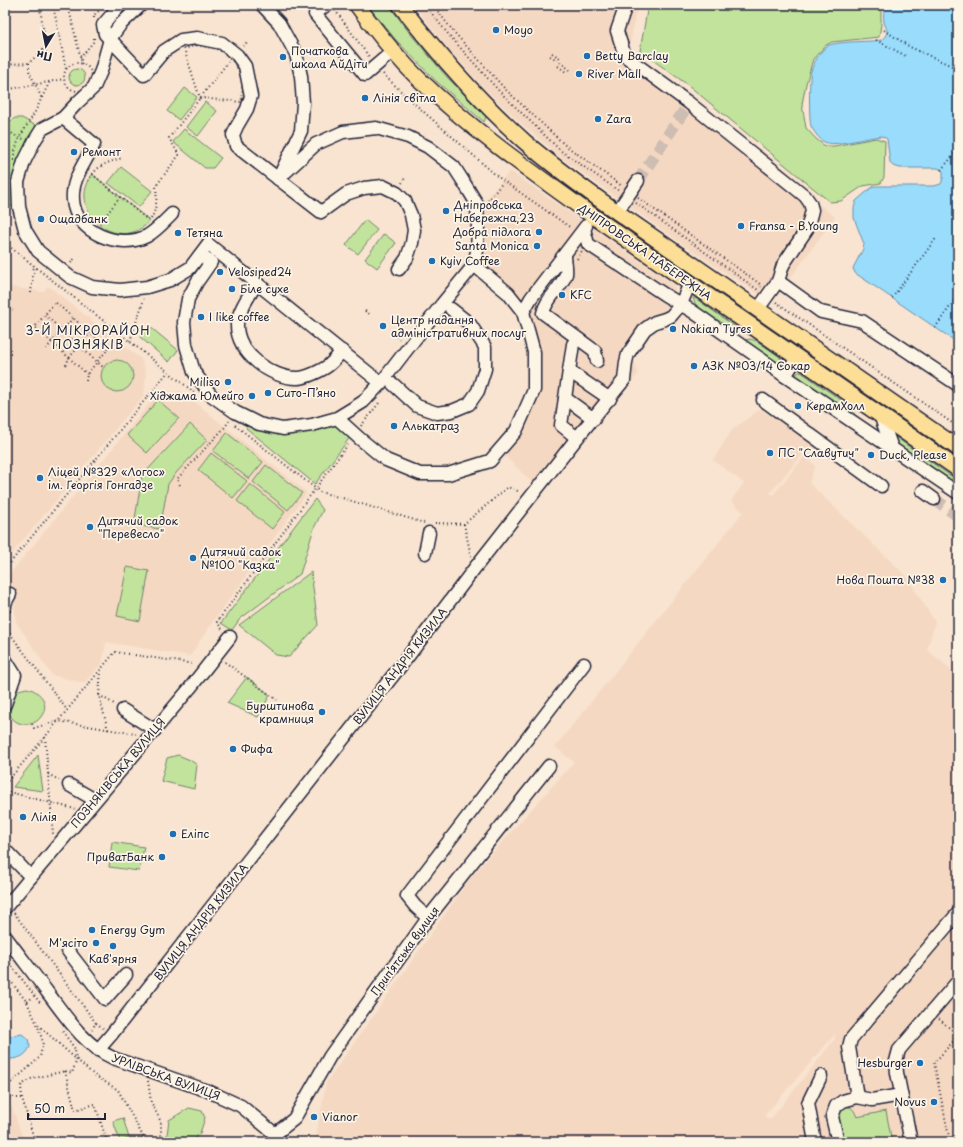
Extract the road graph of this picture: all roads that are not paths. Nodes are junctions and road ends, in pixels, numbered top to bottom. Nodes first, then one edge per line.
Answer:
1 (120, 5) edge
2 (141, 5) edge
3 (262, 5) edge
4 (326, 5) edge
5 (357, 5) edge
6 (400, 5) edge
7 (626, 5) edge
8 (110, 40) junction
9 (393, 51) junction
10 (63, 118) junction
11 (301, 131) junction
12 (316, 144) junction
13 (278, 179) junction
14 (638, 180) tunnel mouth
15 (617, 212) junction
16 (172, 214) dead end
17 (592, 216) junction
18 (582, 232) junction
19 (200, 255) junction
20 (564, 255) junction
21 (474, 265) junction
22 (399, 269) dead end
23 (778, 281) junction
24 (257, 283) junction
25 (690, 283) junction
26 (681, 304) junction
27 (451, 309) dead end
28 (758, 309) junction
29 (523, 312) junction
30 (573, 344) dead end
31 (342, 351) junction
32 (797, 358) junction
33 (597, 361) dead end
34 (569, 372) junction
35 (785, 376) junction
36 (387, 383) junction
37 (958, 385) edge
38 (565, 398) junction
39 (610, 399) junction
40 (763, 400) dead end
41 (880, 415) junction
42 (337, 418) junction
43 (594, 418) junction
44 (577, 438) junction
45 (892, 448) junction
46 (958, 448) edge
47 (958, 469) edge
48 (881, 486) dead end
49 (923, 491) dead end
50 (958, 493) edge
51 (934, 499) tunnel mouth
52 (429, 527) road end
53 (425, 553) dead end
54 (10, 594) dead end
55 (5, 607) edge
56 (227, 635) road end
57 (5, 659) edge
58 (584, 664) dead end
59 (5, 704) edge
60 (123, 710) road end
61 (151, 728) junction
62 (549, 766) dead end
63 (69, 785) dead end
64 (92, 798) junction
65 (5, 850) edge
66 (31, 877) junction
67 (6, 907) edge
68 (958, 913) edge
69 (428, 918) junction
70 (5, 936) edge
71 (68, 951) dead end
72 (126, 975) dead end
73 (958, 981) edge
74 (98, 1050) junction
75 (821, 1076) dead end
76 (901, 1095) junction
77 (857, 1097) junction
78 (277, 1138) edge
79 (815, 1142) edge
80 (838, 1142) edge
81 (911, 1142) edge

1 - 8 street
2 - 8 street
3 - 11 street
4 - 9 street
5 - 9 main road, ДНІПРОВСЬКА НАБЕРЕЖНА
6 - 15 main road, ДНІПРОВСЬКА НАБЕРЕЖНА
7 - 23 street
8 - 10 street
8 - 13 street
9 - 17 main road, ДНІПРОВСЬКА НАБЕРЕЖНА
10 - 16 street
10 - 19 street
11 - 12 street
11 - 13 street
12 - 13 street
12 - 21 street
13 - 22 street
14 - 15 street
15 - 28 main road, ДНІПРОВСЬКА НАБЕРЕЖНА
17 - 18 street
17 - 25 main road, ДНІПРОВСЬКА НАБЕРЕЖНА
18 - 20 street
18 - 26 street
19 - 24 street
19 - 42 street
20 - 29 street
20 - 33 street
21 - 29 street
21 - 36 street
23 - 28 street
23 - 37 street
24 - 31 street
24 - 31 street
25 - 26 street, ВУЛИЦЯ АНДРІЯ КИЗИЛА
25 - 32 main road, ДНІПРОВСЬКА НАБЕРЕЖНА
26 - 35 street
26 - 39 street, ВУЛИЦЯ АНДРІЯ КИЗИЛА
27 - 36 street
28 - 46 main road, ДНІПРОВСЬКА НАБЕРЕЖНА
29 - 42 street
30 - 34 street
31 - 36 street
32 - 35 street
32 - 41 main road, ДНІПРОВСЬКА НАБЕРЕЖНА
34 - 38 street
34 - 39 street
35 - 45 street
36 - 42 street
38 - 43 street
38 - 44 street
39 - 43 street, ВУЛИЦЯ АНДРІЯ КИЗИЛА
40 - 48 street
41 - 45 street
41 - 47 main road, ДНІПРОВСЬКА НАБЕРЕЖНА
43 - 44 street, ВУЛИЦЯ АНДРІЯ КИЗИЛА
44 - 74 street, ВУЛИЦЯ АНДРІЯ КИЗИЛА
45 - 50 street
49 - 51 street
52 - 53 street
54 - 55 street
56 - 61 street, ПОЗНЯКІВСЬКА ВУЛИЦЯ
57 - 59 street
58 - 69 street
60 - 61 street
61 - 64 street, ПОЗНЯКІВСЬКА ВУЛИЦЯ
62 - 69 street, Припʼятська вулиця
63 - 64 street
64 - 66 street, ПОЗНЯКІВСЬКА ВУЛИЦЯ
65 - 66 street
66 - 67 street, ПОЗНЯКІВСЬКА ВУЛИЦЯ
68 - 77 street
69 - 78 street, Припʼятська вулиця
70 - 74 street, УРЛІВСЬКА ВУЛИЦЯ
71 - 72 street
73 - 76 street
74 - 78 street, УРЛІВСЬКА ВУЛИЦЯ
75 - 79 street
76 - 77 street
76 - 81 street
77 - 80 street

